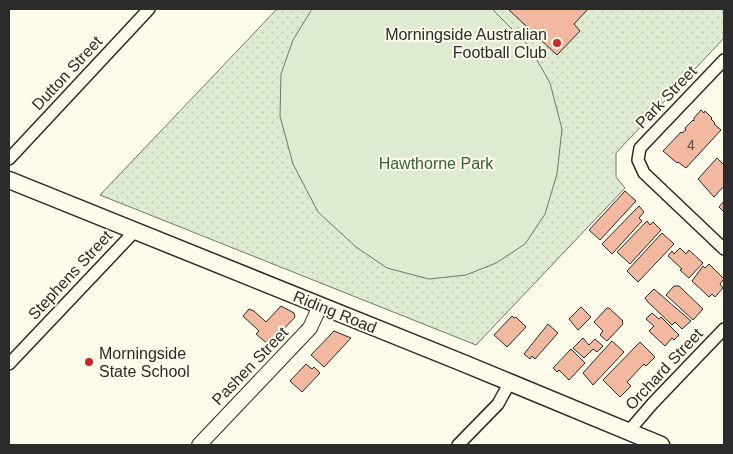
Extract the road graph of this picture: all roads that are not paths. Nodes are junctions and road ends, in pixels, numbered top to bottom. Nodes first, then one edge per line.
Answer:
1 (149, 9) edge
2 (724, 60) edge
3 (9, 159) edge
4 (9, 180) edge
5 (135, 231) junction
6 (724, 249) edge
7 (320, 306) junction
8 (724, 329) edge
9 (9, 364) edge
10 (510, 382) junction
11 (628, 432) junction
12 (199, 445) edge
13 (458, 445) edge
14 (660, 445) edge

1 - 3 street, Dutton Street
2 - 6 street, Park Street
4 - 5 main road, Riding Road
5 - 7 main road, Riding Road
5 - 9 street, Stephens Street
7 - 10 main road, Riding Road
7 - 12 street, Pashen Street
8 - 11 street, Orchard Street
10 - 11 main road, Riding Road
10 - 13 street
11 - 14 main road, Riding Road

